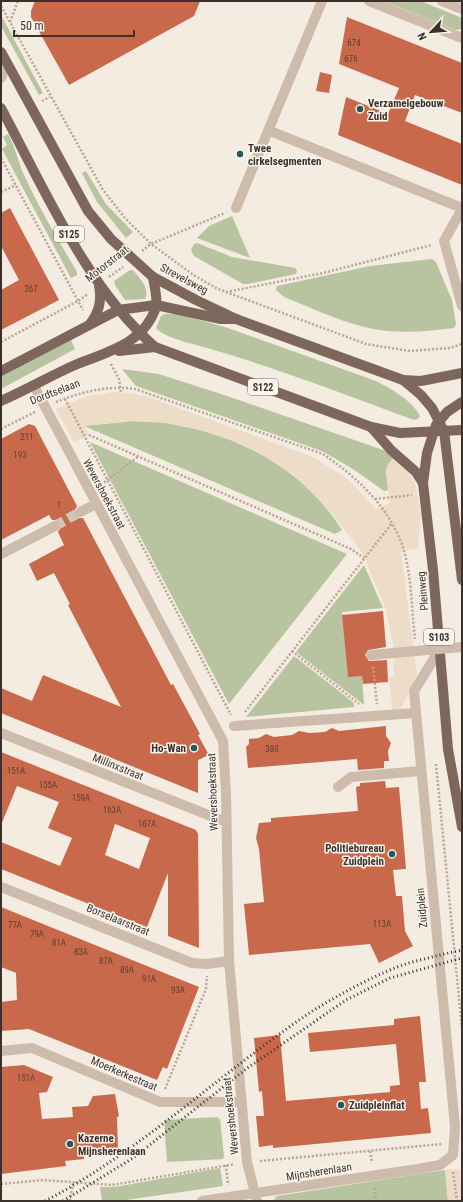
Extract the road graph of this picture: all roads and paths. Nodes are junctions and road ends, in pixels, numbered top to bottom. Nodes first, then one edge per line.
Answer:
1 (18, 1) edge
2 (322, 1) edge
3 (369, 1) edge
4 (442, 1) edge
5 (1, 6) edge
6 (462, 9) edge
7 (10, 22) junction
8 (462, 38) edge
9 (1, 52) edge
10 (7, 64) junction
11 (1, 78) edge
12 (1, 108) edge
13 (270, 131) junction
14 (1, 158) edge
15 (16, 185) junction
16 (1, 192) edge
17 (236, 208) joint
18 (462, 208) edge
19 (444, 241) junction
20 (151, 244) junction
21 (133, 259) junction
22 (153, 277) junction
23 (99, 285) junction
24 (226, 292) junction
25 (78, 301) junction
26 (156, 305) junction
27 (462, 306) edge
28 (118, 310) junction
29 (236, 319) junction
30 (90, 324) junction
31 (140, 334) junction
32 (1, 342) edge
33 (462, 344) edge
34 (155, 347) junction
35 (106, 354) junction
36 (1, 371) edge
37 (462, 373) edge
38 (403, 380) junction
39 (34, 386) junction
40 (120, 386) junction
41 (121, 393) dead end
42 (65, 399) junction
43 (1, 401) edge
44 (462, 402) edge
45 (45, 407) junction
46 (371, 427) junction
47 (438, 427) junction
48 (1, 429) edge
49 (462, 430) edge
50 (89, 435) dead end
51 (139, 456) junction
52 (108, 481) junction
53 (424, 483) junction
54 (89, 491) junction
55 (96, 504) junction
56 (80, 512) tunnel mouth
57 (392, 523) junction
58 (55, 526) tunnel mouth
59 (1, 554) edge
60 (364, 558) junction
61 (407, 564) dead end
62 (462, 580) edge
63 (462, 647) edge
64 (440, 650) junction
65 (292, 651) junction
66 (371, 655) dead end
67 (373, 668) dead end
68 (377, 701) dead end
69 (416, 713) junction
70 (374, 716) junction
71 (235, 725) junction
72 (1, 733) edge
73 (421, 771) junction
74 (338, 787) dead end
75 (226, 822) junction
76 (462, 827) edge
77 (1, 887) edge
78 (229, 961) junction
79 (207, 964) junction
80 (1, 1051) edge
81 (160, 1102) junction
82 (241, 1102) junction
83 (440, 1165) joint
84 (73, 1182) dead end
85 (256, 1198) edge
86 (70, 1201) edge
87 (202, 1201) edge

1 - 7 path
2 - 13 street
3 - 8 street
4 - 6 street
5 - 7 path, Strevelsweg
7 - 20 path, Strevelsweg
9 - 10 main road, Strevelsweg / S125
10 - 11 street
10 - 21 main road, Strevelsweg / S125
12 - 23 main road, S125
13 - 17 street
13 - 18 street
14 - 15 path
15 - 16 path
15 - 25 path
17 - 20 path
18 - 19 street
19 - 24 path
19 - 27 street
20 - 21 path, Motorstraat
20 - 24 path, Strevelsweg
21 - 22 main road, Strevelsweg / S125
21 - 23 path, Motorstraat
22 - 26 main road
22 - 29 main road, Strevelsweg / S125
23 - 25 path, Motorstraat
23 - 28 main road, S125
23 - 30 main road
24 - 33 path, Strevelsweg
25 - 32 path
26 - 28 main road
26 - 29 main road
26 - 31 main road, Dordtselaan
28 - 30 main road
28 - 31 main road, S125
29 - 38 main road, Strevelsweg
30 - 36 main road
31 - 34 main road, S125
31 - 35 main road, Dordtselaan
34 - 35 main road, Dordtselaan / S122
34 - 46 main road, S122
35 - 39 main road, Dordtselaan / S122
37 - 38 main road, Strevelsweg
38 - 47 main road
39 - 43 main road, Dordtselaan / S122
39 - 45 street, Wevershoekstraat
40 - 41 path
40 - 42 path, Dordtselaan
40 - 57 path, Pleinweg
42 - 45 path, Dordtselaan
42 - 52 path
44 - 47 main road
45 - 48 path, Dordtselaan
45 - 54 street, Wevershoekstraat
46 - 47 main road, S122
46 - 53 main road
47 - 49 main road, S122
47 - 53 main road, Pleinweg / S103
47 - 62 main road
50 - 51 path
51 - 52 path
51 - 60 path
52 - 54 path
52 - 71 path
53 - 64 main road, Pleinweg / S103
54 - 55 street, Wevershoekstraat
55 - 56 street
55 - 75 street, Wevershoekstraat
57 - 60 path
57 - 61 path, Pleinweg
58 - 59 street
60 - 65 path
63 - 66 street, bridge
64 - 69 street, Zuidplein
64 - 76 main road, Pleinweg / S103
65 - 70 path
65 - 71 path
67 - 68 path
69 - 70 street
69 - 73 street, Zuidplein
70 - 71 street
72 - 75 street, Millinxstraat
73 - 74 street
73 - 83 street, Zuidplein
75 - 78 street, Wevershoekstraat
77 - 79 street, Borselaarstraat
78 - 79 street, Borselaarstraat
78 - 82 street, Wevershoekstraat
79 - 81 path
80 - 81 street, Moerkerkestraat
81 - 82 street, Moerkerkestraat
82 - 85 street, Wevershoekstraat
83 - 85 street, Mijnsherenlaan
84 - 86 path
85 - 87 street, Mijnsherenlaan

